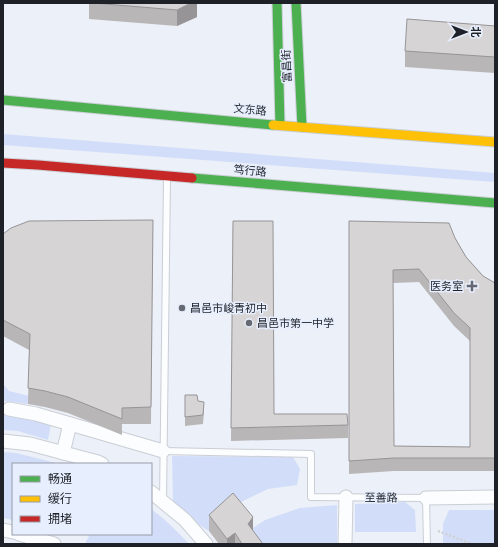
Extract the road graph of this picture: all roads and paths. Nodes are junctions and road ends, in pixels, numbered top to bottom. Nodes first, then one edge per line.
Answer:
1 (278, 3) edge
2 (296, 3) edge
3 (3, 100) edge
4 (280, 125) junction
5 (302, 127) junction
6 (495, 142) edge
7 (3, 163) edge
8 (167, 176) junction
9 (495, 203) edge
10 (9, 409) dead end
11 (70, 424) junction
12 (3, 441) edge
13 (163, 451) junction
14 (63, 453) junction
15 (100, 463) edge
16 (152, 493) edge
17 (346, 497) junction
18 (495, 497) edge
19 (426, 498) junction
20 (163, 502) junction
21 (438, 531) dead end
22 (22, 535) edge
23 (54, 544) edge
24 (206, 544) edge
25 (346, 544) edge
26 (427, 544) edge
27 (472, 544) edge

1 - 4 street, 富昌街
2 - 5 street, 富昌街
3 - 4 street, 文东路
4 - 5 street, 文东路
5 - 6 street, 文东路
7 - 8 street, 笃行路
8 - 9 street, 笃行路
8 - 13 lane
10 - 11 street
11 - 13 street
11 - 14 street
12 - 14 street
13 - 17 lane, 至善路
13 - 20 lane
14 - 15 street
16 - 20 street
17 - 19 lane, 至善路
17 - 25 street
18 - 19 street, 至善路
19 - 26 lane
20 - 24 street
21 - 27 path
22 - 23 street

